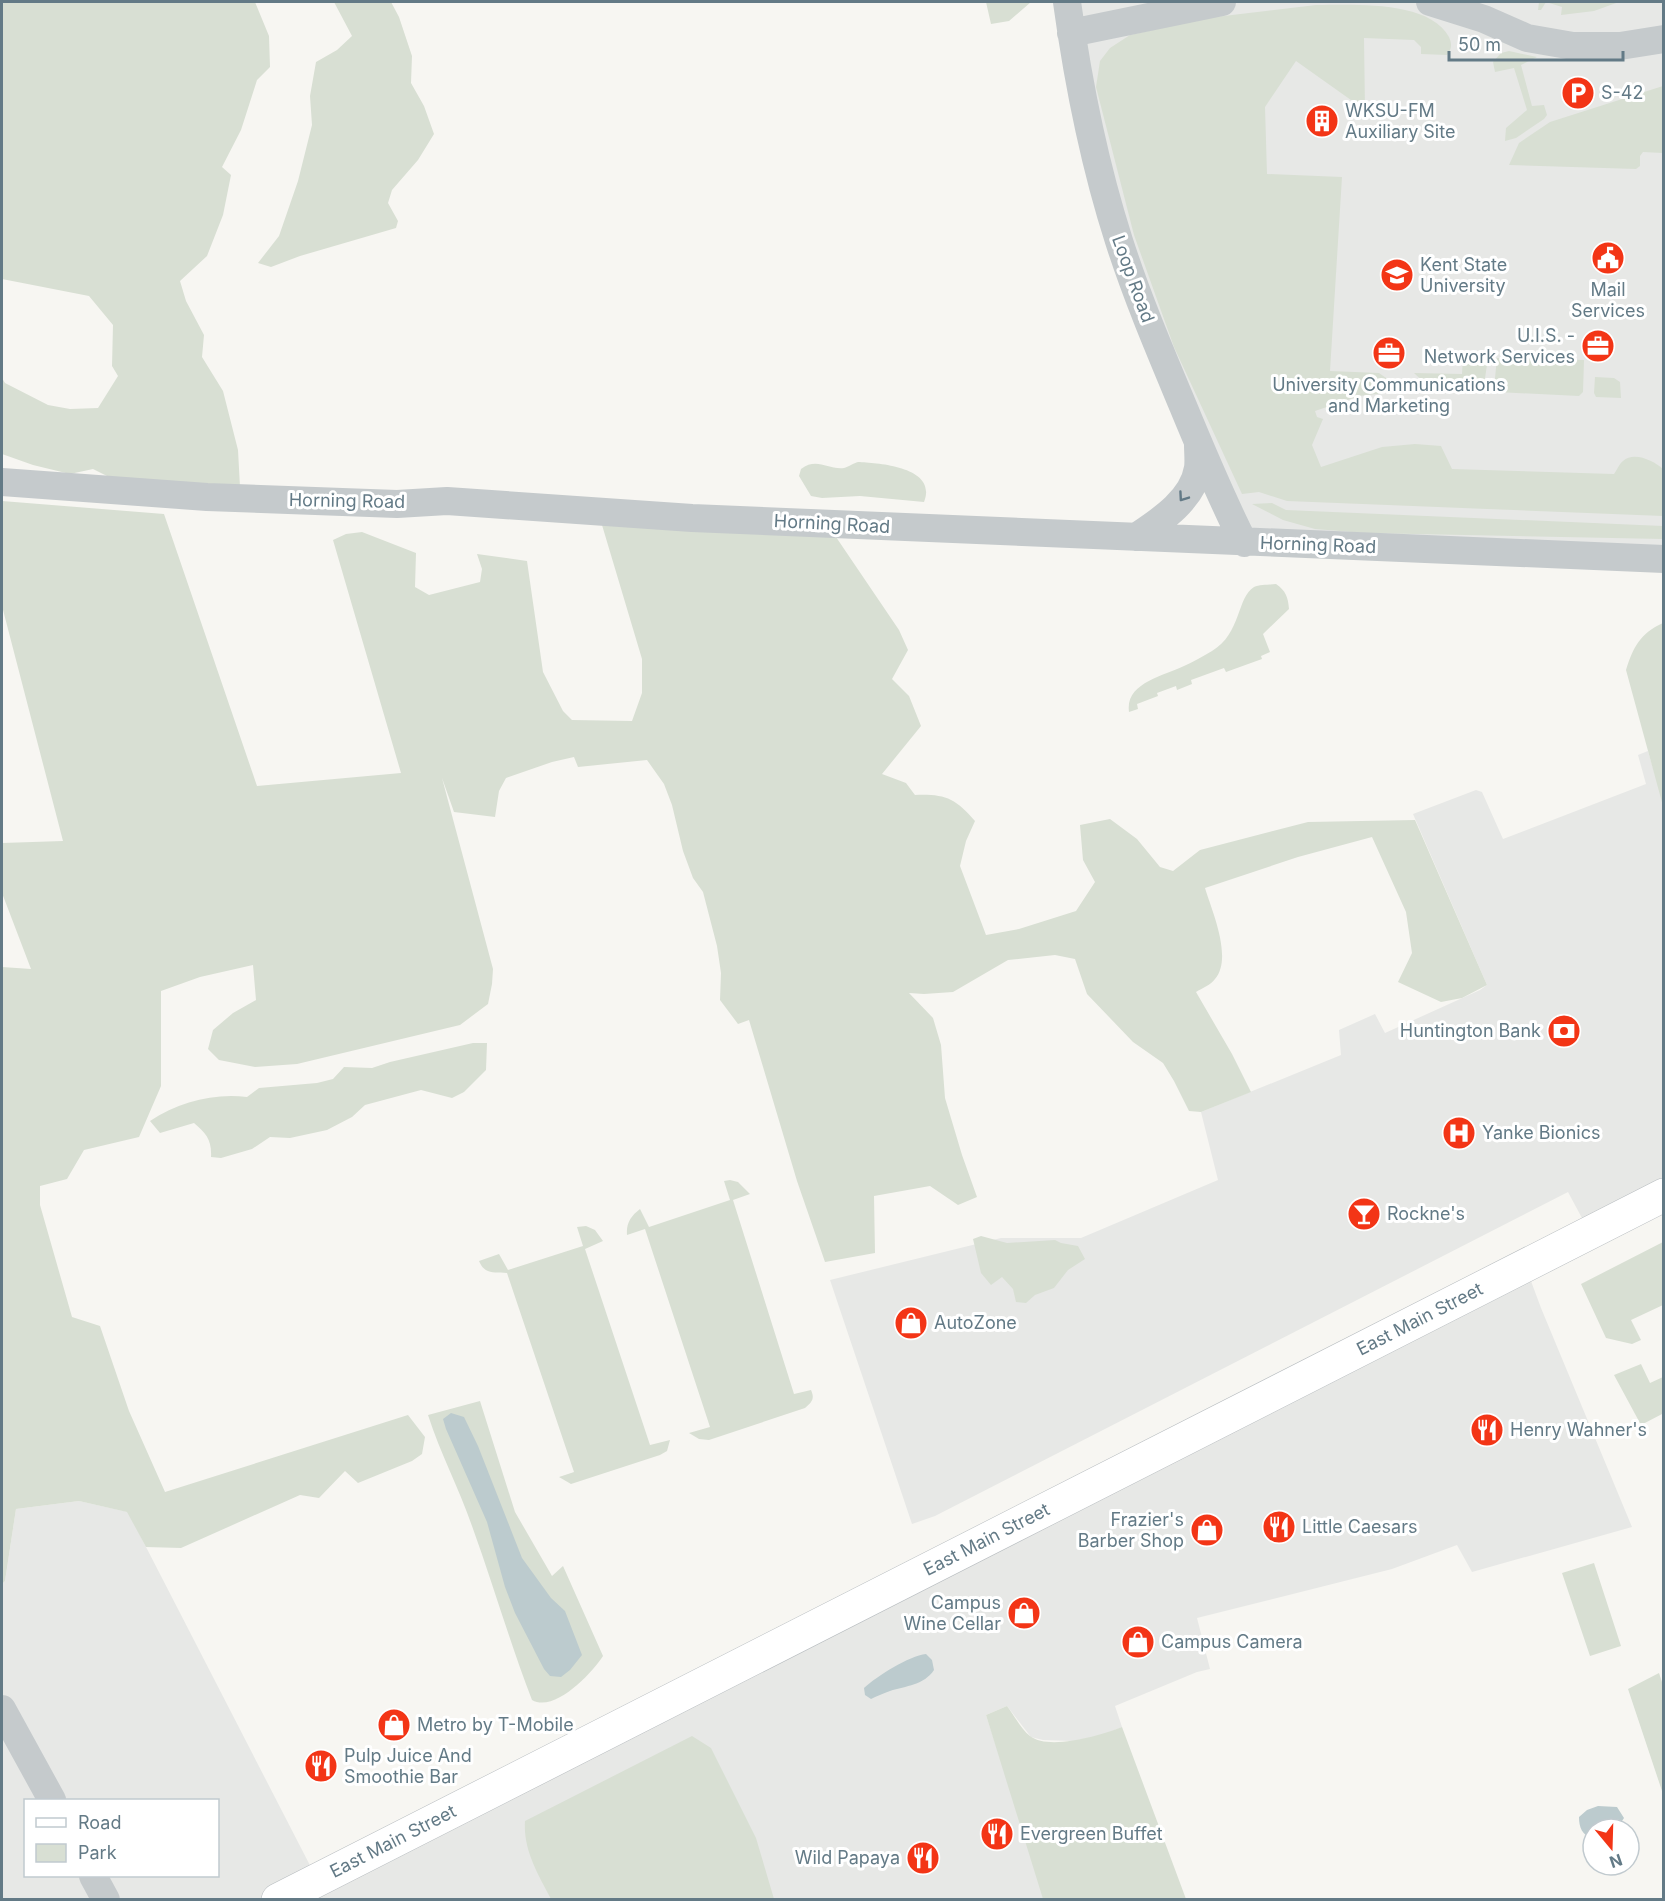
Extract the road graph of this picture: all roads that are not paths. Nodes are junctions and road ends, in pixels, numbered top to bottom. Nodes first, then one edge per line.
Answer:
1 (1067, 2) edge
2 (1222, 2) edge
3 (1430, 2) edge
4 (1071, 33) junction
5 (1664, 39) edge
6 (1198, 443) junction
7 (2, 482) edge
8 (1136, 537) junction
9 (1244, 543) junction
10 (1664, 559) edge
11 (1664, 1195) edge
12 (2, 1709) edge
13 (51, 1799) edge
14 (94, 1877) edge
15 (106, 1899) edge
16 (278, 1899) edge

1 - 4 street, Loop Road
2 - 4 street
3 - 5 street
4 - 6 street, Loop Road
6 -> 8 street
6 - 9 street, Loop Road
7 - 8 street, Horning Road
8 - 9 street, Horning Road
9 - 10 street, Horning Road
11 - 16 main road, East Main Street
12 - 13 street
14 - 15 street

